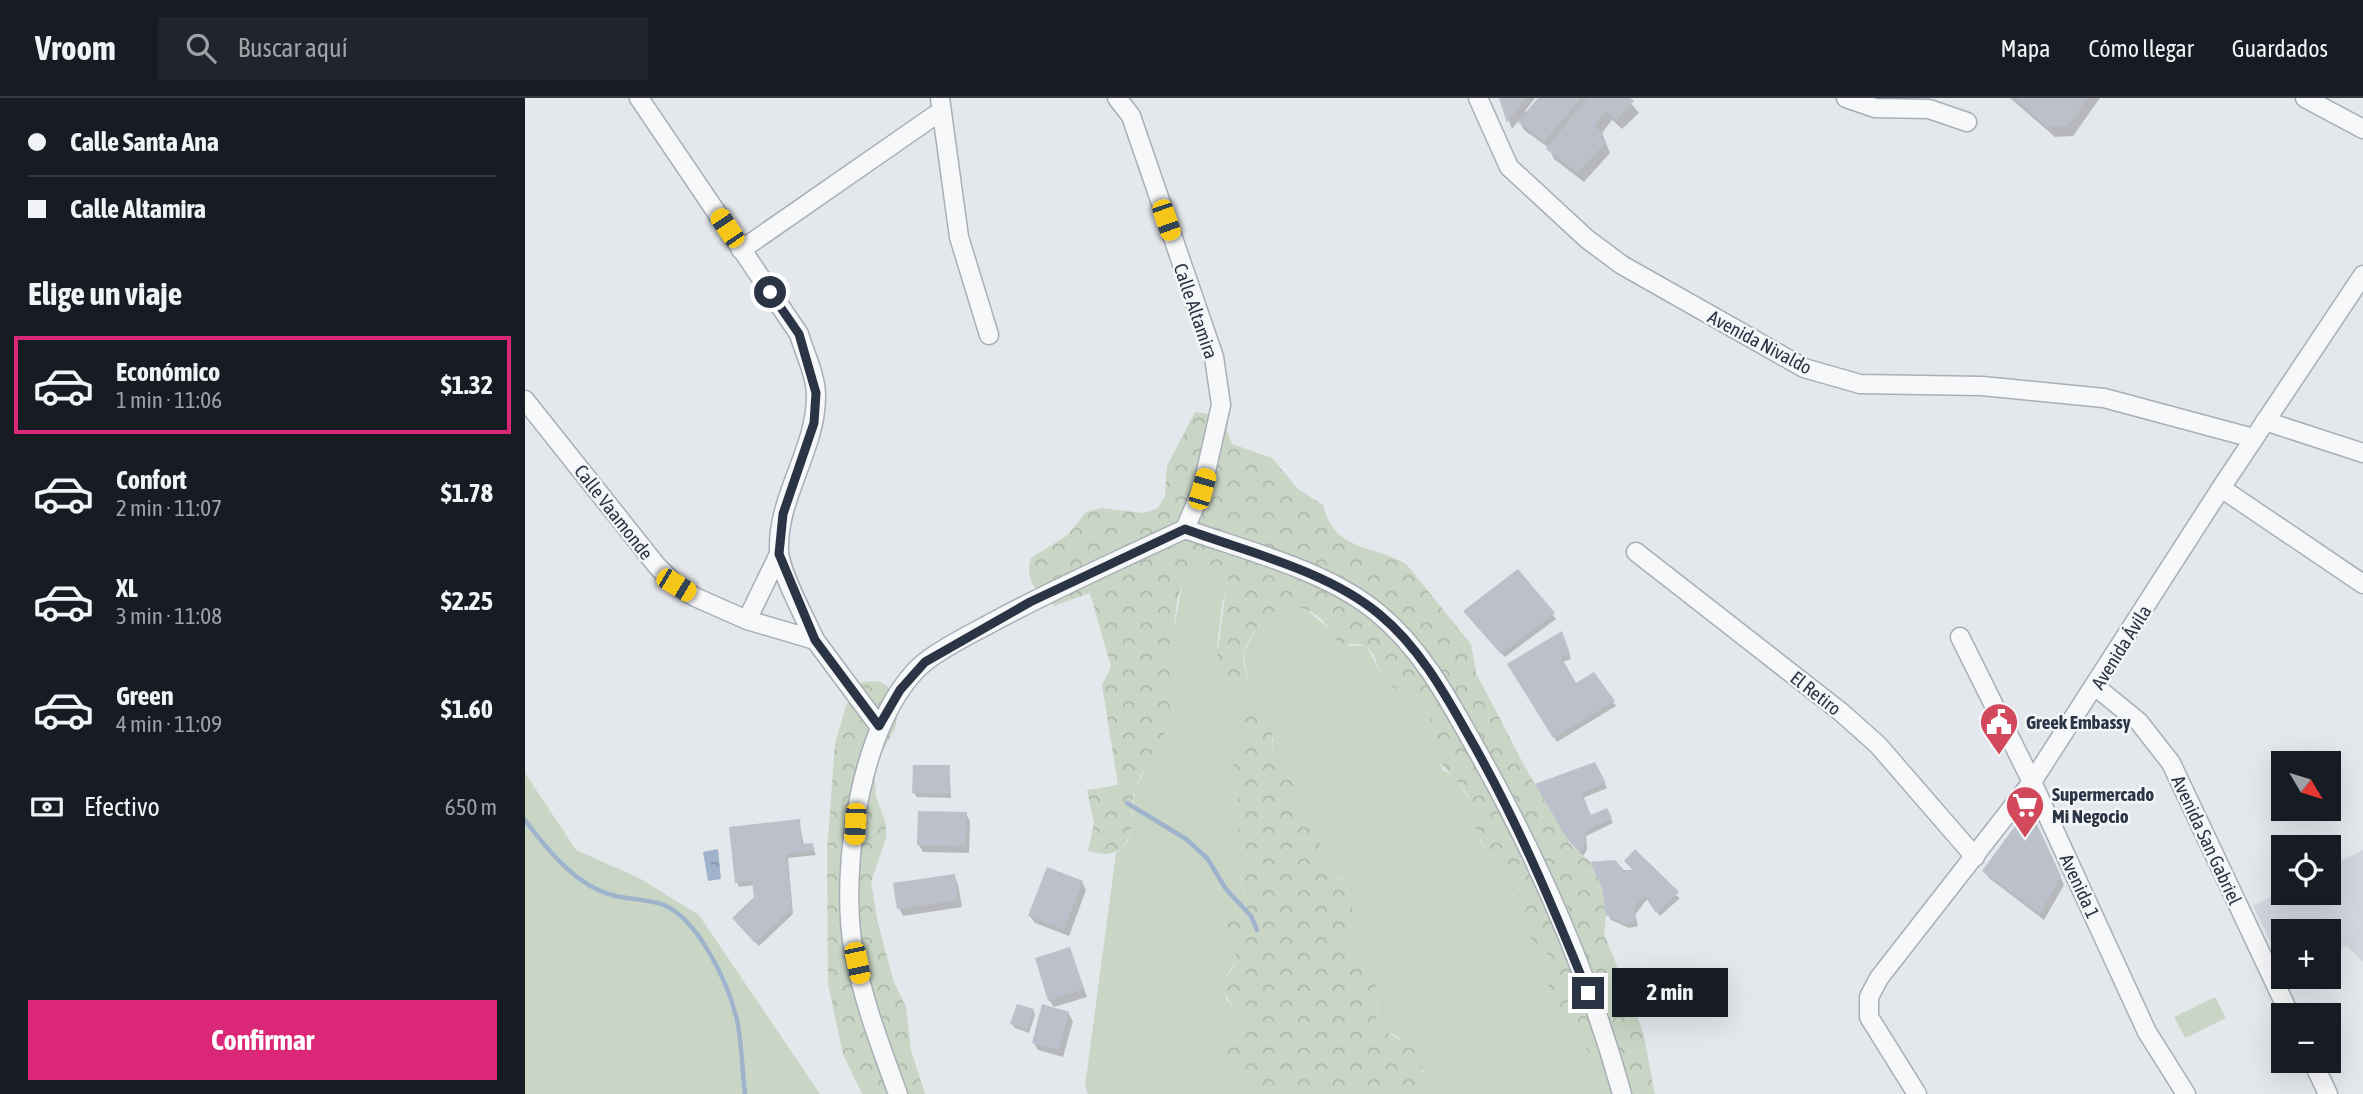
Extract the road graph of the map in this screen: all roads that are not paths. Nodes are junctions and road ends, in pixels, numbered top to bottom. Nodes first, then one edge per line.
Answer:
1 (639, 98) edge
2 (1117, 98) edge
3 (1478, 98) edge
4 (1846, 98) edge
5 (2305, 98) edge
6 (940, 105) edge
7 (1967, 122) dead end
8 (2363, 129) edge
9 (741, 250) junction
10 (2363, 275) edge
11 (989, 335) dead end
12 (525, 400) edge
13 (2265, 421) junction
14 (2253, 438) junction
15 (2363, 453) edge
16 (2221, 488) junction
17 (1185, 529) junction
18 (1636, 552) dead end
19 (779, 554) junction
20 (2363, 584) edge
21 (747, 620) junction
22 (1960, 637) dead end
23 (815, 640) junction
24 (2096, 687) junction
25 (879, 726) junction
26 (2032, 782) junction
27 (1975, 857) junction
28 (2284, 1003) edge
29 (2318, 1073) edge
30 (898, 1094) edge
31 (1622, 1094) edge
32 (1917, 1094) edge
33 (2186, 1094) edge
34 (2328, 1094) edge

1 - 9 street
2 - 17 street, Calle Altamira
3 - 14 street, Avenida Nivaldo
4 - 7 street
5 - 8 street
6 - 9 street
6 - 11 street
9 - 19 street
10 - 13 street, Avenida Ávila
12 - 21 street, Calle Vaamonde
13 - 14 street, Avenida Ávila
13 - 15 street
14 - 16 street, Avenida Ávila
16 - 20 street
16 - 24 street, Avenida Ávila
17 - 25 street
17 - 31 street
18 - 27 street, El Retiro
19 - 21 street
19 - 23 street
21 - 23 street, Calle Vaamonde
22 - 26 street, Avenida 1
23 - 25 street
24 - 26 street, Avenida Ávila
24 - 28 street, Avenida San Gabriel
25 - 30 street
26 - 27 street, Avenida Ávila
26 - 33 street, Avenida 1
27 - 32 street, Avenida Ávila
29 - 34 street

